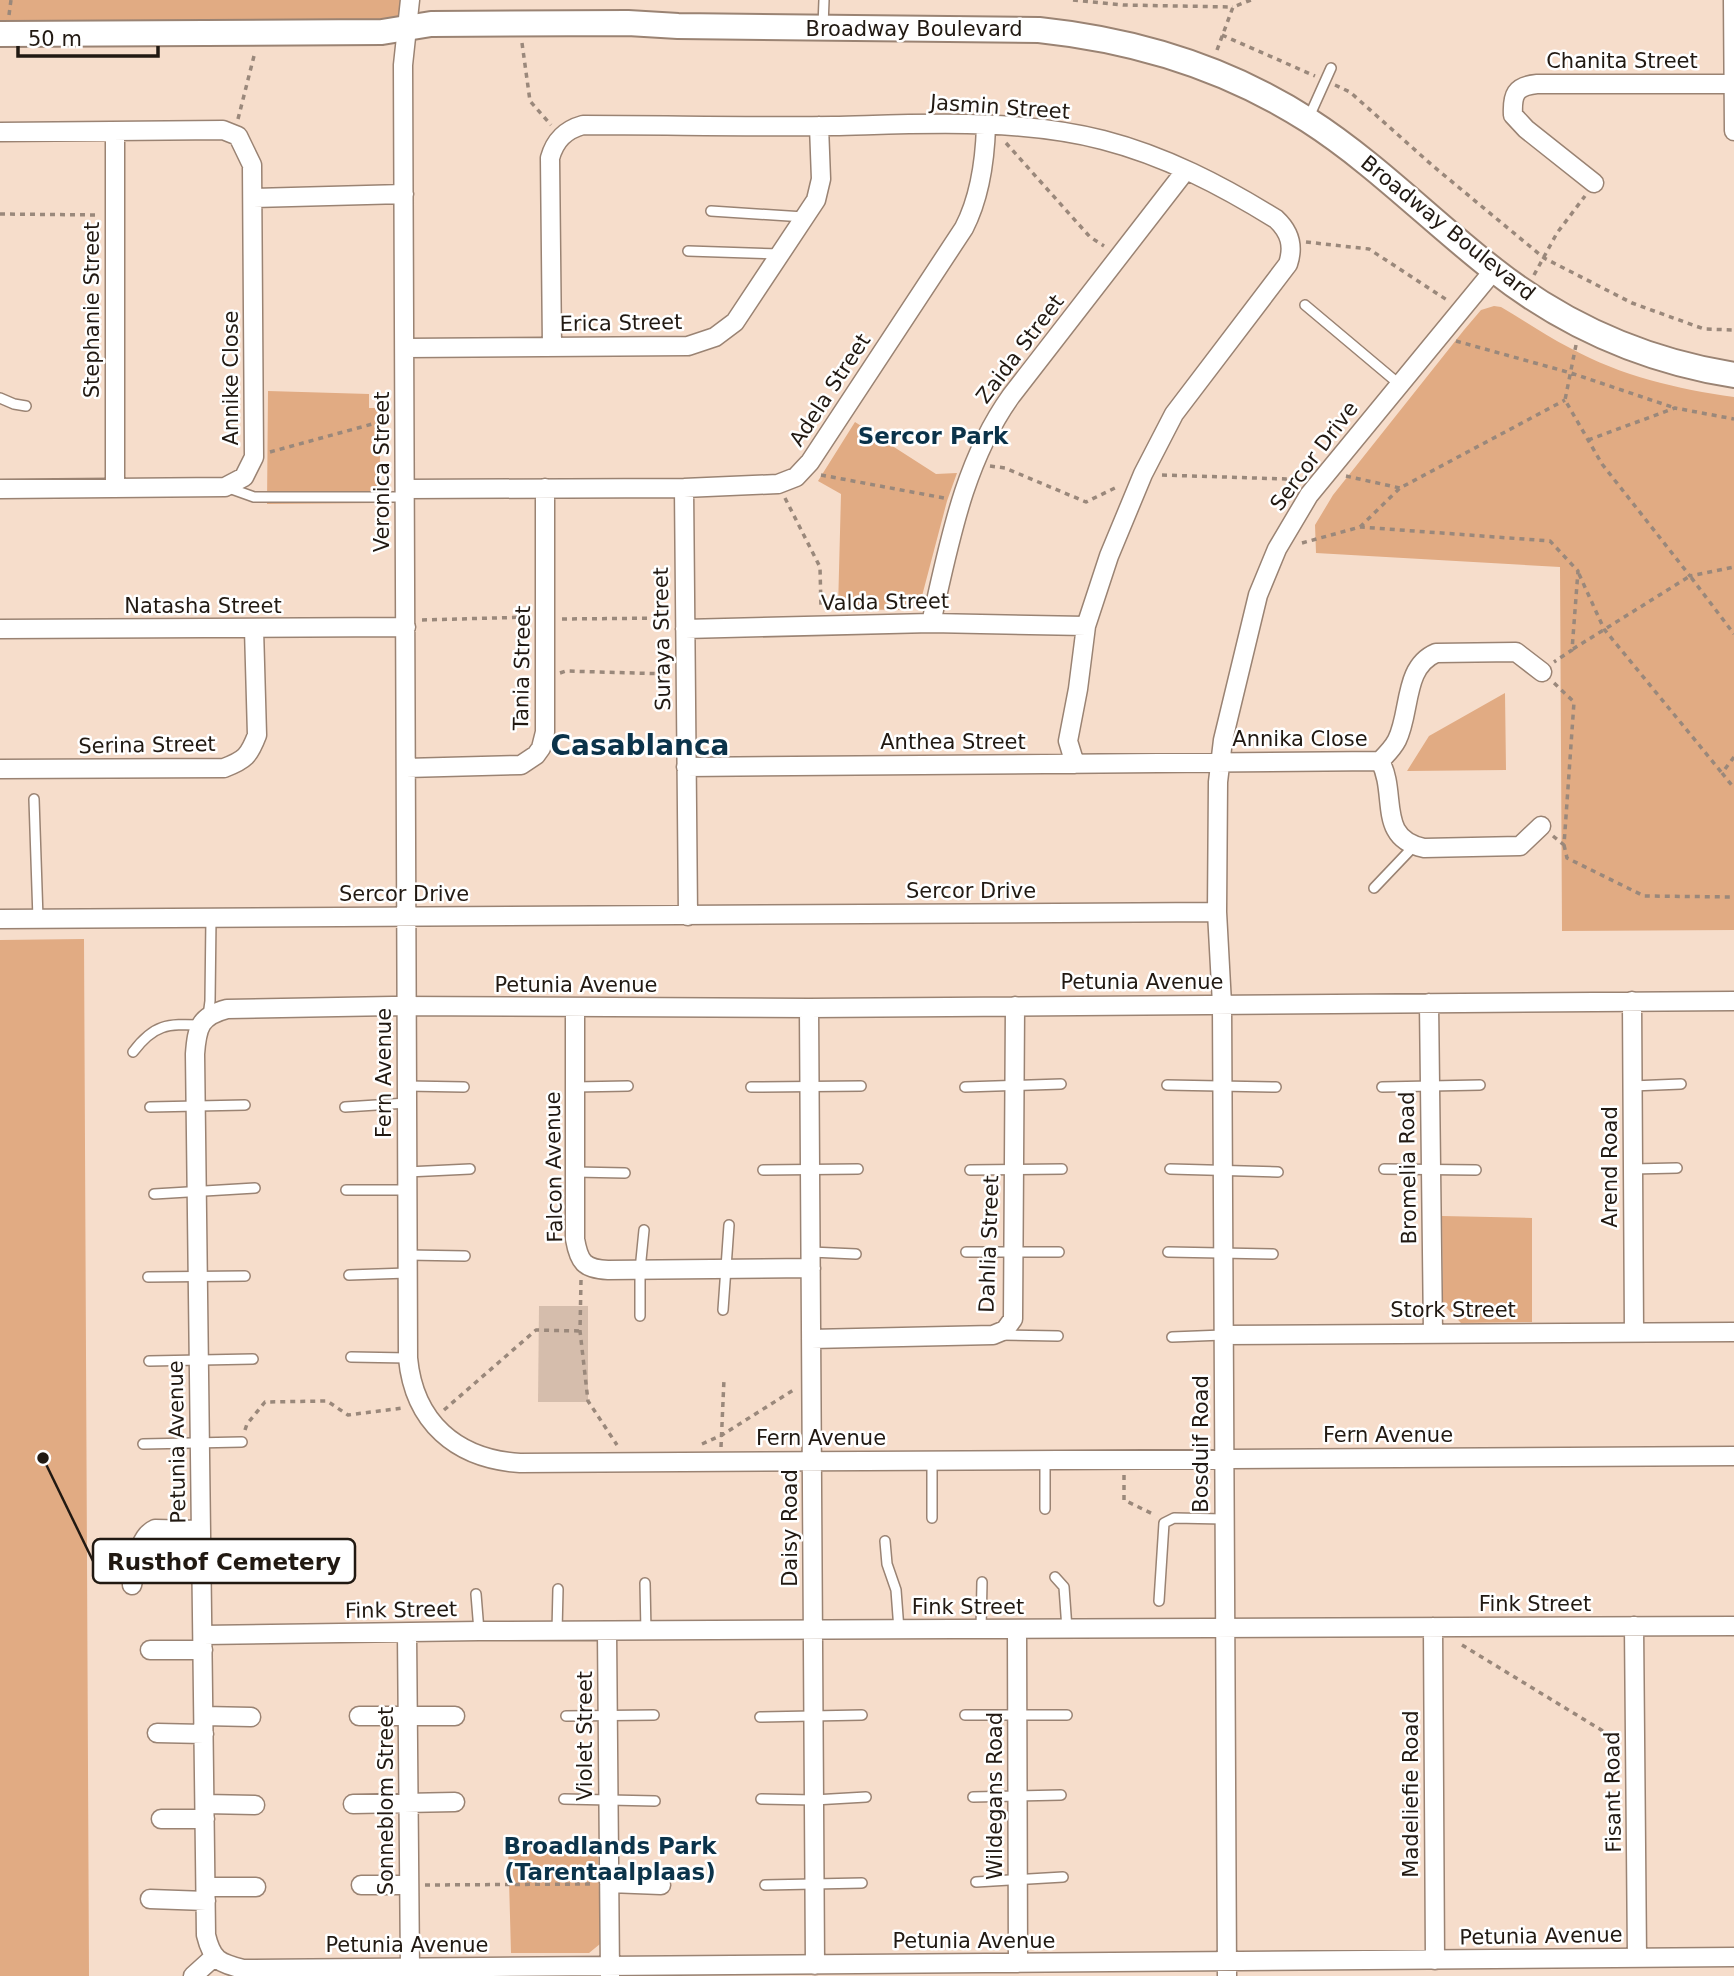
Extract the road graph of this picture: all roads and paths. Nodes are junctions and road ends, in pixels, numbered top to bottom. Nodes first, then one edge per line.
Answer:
1 (410, 0) edge
2 (824, 0) edge
3 (1073, 0) edge
4 (1251, 0) edge
5 (1733, 0) edge
6 (1233, 7) junction
7 (521, 24) junction
8 (407, 27) junction
9 (823, 28) junction
10 (260, 33) junction
11 (0, 34) edge
12 (1222, 35) junction
13 (1331, 68) dead end
14 (1209, 70) junction
15 (1315, 76) dead end
16 (1327, 82) dead end
17 (1734, 84) edge
18 (1308, 120) junction
19 (819, 126) junction
20 (986, 126) junction
21 (114, 131) junction
22 (1734, 131) edge
23 (0, 132) edge
24 (234, 135) junction
25 (562, 136) junction
26 (1186, 170) junction
27 (1594, 183) joint
28 (404, 194) junction
29 (253, 198) junction
30 (712, 211) dead end
31 (0, 214) edge
32 (114, 215) junction
33 (806, 217) junction
34 (1292, 249) junction
35 (688, 251) dead end
36 (780, 254) junction
37 (1119, 256) junction
38 (1544, 258) junction
39 (1494, 270) junction
40 (1525, 292) junction
41 (1306, 305) dead end
42 (1460, 311) junction
43 (1580, 326) junction
44 (1734, 330) edge
45 (1439, 337) junction
46 (552, 347) junction
47 (405, 348) junction
48 (1570, 373) junction
49 (1734, 375) edge
50 (1399, 384) junction
51 (0, 398) edge
52 (1565, 400) junction
53 (26, 406) dead end
54 (1675, 408) junction
55 (405, 415) junction
56 (1734, 419) edge
57 (1588, 440) junction
58 (254, 457) junction
59 (974, 464) junction
60 (804, 471) junction
61 (1143, 474) junction
62 (1308, 475) dead end
63 (1342, 475) dead end
64 (778, 484) junction
65 (225, 487) junction
66 (115, 488) junction
67 (545, 488) junction
68 (684, 488) junction
69 (1400, 488) junction
70 (0, 489) edge
71 (405, 493) junction
72 (960, 501) junction
73 (1360, 527) junction
74 (1277, 549) junction
75 (1734, 567) edge
76 (1578, 571) junction
77 (1690, 576) junction
78 (931, 623) junction
79 (821, 626) junction
80 (1086, 626) junction
81 (406, 628) junction
82 (0, 629) edge
83 (254, 629) junction
84 (685, 629) junction
85 (1604, 629) junction
86 (1734, 634) edge
87 (1572, 650) junction
88 (1542, 671) junction
89 (685, 674) junction
90 (545, 678) junction
91 (1734, 757) edge
92 (1380, 761) junction
93 (1220, 763) junction
94 (1075, 764) junction
95 (686, 767) junction
96 (407, 768) junction
97 (0, 769) edge
98 (1722, 773) junction
99 (1734, 788) edge
100 (34, 799) dead end
101 (1541, 825) joint
102 (1564, 845) junction
103 (1414, 846) junction
104 (1374, 888) dead end
105 (1734, 897) edge
106 (1217, 912) junction
107 (407, 916) junction
108 (688, 916) junction
109 (211, 918) junction
110 (0, 919) edge
111 (38, 919) junction
112 (1734, 1001) edge
113 (1632, 1002) junction
114 (1429, 1003) junction
115 (1222, 1004) junction
116 (407, 1006) junction
117 (1015, 1006) junction
118 (575, 1008) junction
119 (809, 1008) junction
120 (204, 1021) junction
121 (133, 1052) dead end
122 (1061, 1084) dead end
123 (1681, 1084) dead end
124 (810, 1085) junction
125 (1015, 1085) junction
126 (1167, 1085) dead end
127 (1222, 1085) junction
128 (1480, 1085) dead end
129 (628, 1086) dead end
130 (861, 1086) dead end
131 (1430, 1086) junction
132 (1632, 1086) junction
133 (464, 1087) dead end
134 (575, 1087) junction
135 (751, 1087) dead end
136 (965, 1087) dead end
137 (1276, 1087) dead end
138 (1382, 1087) dead end
139 (407, 1095) junction
140 (244, 1105) dead end
141 (150, 1107) dead end
142 (196, 1107) junction
143 (345, 1107) dead end
144 (1015, 1168) junction
145 (1677, 1168) dead end
146 (470, 1169) dead end
147 (810, 1169) junction
148 (858, 1169) dead end
149 (1062, 1169) dead end
150 (1170, 1169) dead end
151 (1223, 1169) junction
152 (1384, 1169) dead end
153 (1431, 1169) junction
154 (1633, 1169) junction
155 (763, 1170) dead end
156 (970, 1170) dead end
157 (1476, 1170) dead end
158 (575, 1172) junction
159 (625, 1172) dead end
160 (1278, 1172) dead end
161 (407, 1181) junction
162 (255, 1188) dead end
163 (346, 1190) dead end
164 (197, 1191) junction
165 (154, 1194) dead end
166 (729, 1225) dead end
167 (644, 1230) dead end
168 (1015, 1251) junction
169 (966, 1252) dead end
170 (1059, 1252) dead end
171 (1168, 1252) dead end
172 (1223, 1253) junction
173 (856, 1254) dead end
174 (1273, 1254) dead end
175 (407, 1255) junction
176 (465, 1256) dead end
177 (811, 1260) junction
178 (582, 1261) junction
179 (725, 1269) junction
180 (640, 1270) junction
181 (407, 1273) junction
182 (349, 1275) dead end
183 (148, 1276) dead end
184 (198, 1276) junction
185 (245, 1276) dead end
186 (723, 1310) dead end
187 (640, 1317) dead end
188 (580, 1331) junction
189 (1734, 1332) edge
190 (1433, 1333) junction
191 (1634, 1333) junction
192 (993, 1335) junction
193 (1223, 1335) junction
194 (1058, 1336) dead end
195 (1172, 1337) dead end
196 (811, 1339) junction
197 (351, 1357) dead end
198 (408, 1358) junction
199 (253, 1359) dead end
200 (149, 1360) dead end
201 (199, 1360) junction
202 (724, 1379) dead end
203 (811, 1379) junction
204 (426, 1413) junction
205 (722, 1434) junction
206 (242, 1442) joint
207 (200, 1443) junction
208 (143, 1444) dead end
209 (691, 1449) dead end
210 (1734, 1456) edge
211 (1224, 1459) junction
212 (932, 1460) junction
213 (1045, 1460) junction
214 (1124, 1460) junction
215 (812, 1461) junction
216 (618, 1462) junction
217 (721, 1462) junction
218 (1045, 1509) dead end
219 (932, 1518) dead end
220 (1224, 1519) junction
221 (1166, 1520) junction
222 (201, 1530) junction
223 (885, 1541) dead end
224 (1055, 1577) dead end
225 (982, 1582) dead end
226 (645, 1583) dead end
227 (132, 1585) dead end
228 (558, 1588) dead end
229 (476, 1594) dead end
230 (1159, 1601) dead end
231 (1634, 1626) junction
232 (1734, 1626) edge
233 (1433, 1627) junction
234 (1225, 1628) junction
235 (1017, 1629) junction
236 (1067, 1629) junction
237 (812, 1630) junction
238 (899, 1630) junction
239 (981, 1630) junction
240 (479, 1631) junction
241 (557, 1632) junction
242 (607, 1632) junction
243 (646, 1632) junction
244 (407, 1633) junction
245 (203, 1642) junction
246 (150, 1650) dead end
247 (1017, 1714) junction
248 (608, 1715) junction
249 (654, 1715) dead end
250 (813, 1715) junction
251 (862, 1715) dead end
252 (965, 1715) dead end
253 (359, 1716) dead end
254 (455, 1716) dead end
255 (566, 1716) dead end
256 (1067, 1716) dead end
257 (251, 1717) dead end
258 (408, 1717) junction
259 (760, 1717) dead end
260 (204, 1725) junction
261 (158, 1733) dead end
262 (1635, 1750) junction
263 (1061, 1795) dead end
264 (866, 1797) dead end
265 (973, 1797) dead end
266 (1018, 1797) junction
267 (564, 1799) dead end
268 (761, 1799) dead end
269 (609, 1800) junction
270 (814, 1800) junction
271 (655, 1801) dead end
272 (455, 1802) dead end
273 (409, 1803) junction
274 (353, 1804) dead end
275 (255, 1805) dead end
276 (205, 1812) junction
277 (162, 1819) dead end
278 (1063, 1877) dead end
279 (1018, 1881) junction
280 (862, 1882) dead end
281 (976, 1882) dead end
282 (609, 1884) junction
283 (815, 1884) junction
284 (361, 1885) dead end
285 (409, 1885) junction
286 (662, 1885) dead end
287 (765, 1885) dead end
288 (256, 1886) dead end
289 (206, 1894) junction
290 (150, 1899) dead end
291 (214, 1957) junction
292 (1734, 1957) edge
293 (1637, 1958) junction
294 (1435, 1960) junction
295 (815, 1965) junction
296 (1026, 1967) edge
297 (410, 1968) junction
298 (1112, 1969) edge
299 (1227, 1969) edge
300 (773, 1970) edge
301 (859, 1970) edge
302 (943, 1970) edge
303 (523, 1971) edge
304 (610, 1971) edge
305 (690, 1971) edge
306 (272, 1972) edge
307 (356, 1972) edge
308 (441, 1972) edge
309 (194, 1976) edge

1 - 8 street, Veronica Street
2 - 9 lane
3 - 6 path
4 - 6 path
5 - 17 street
6 - 12 path
7 - 8 street, Broadway Boulevard
7 - 9 street, Broadway Boulevard
7 - 25 path
8 - 10 street, Broadway Boulevard
8 - 28 street, Veronica Street
9 - 14 street, Broadway Boulevard
10 - 11 street, Broadway Boulevard
10 - 24 path
12 - 14 path
12 - 15 path
13 - 18 lane
14 - 18 street, Broadway Boulevard
16 - 38 path
17 - 22 street
17 - 27 street, Chanita Street
18 - 39 street, Broadway Boulevard
19 - 20 street, Jasmin Street
19 - 25 street, Jasmin Street
19 - 33 street, Erica Street
20 - 26 street, Jasmin Street
20 - 37 path
20 - 60 street, Adela Street
21 - 23 street
21 - 24 street
21 - 32 street, Stephanie Street
24 - 29 street, Annike Close
25 - 46 street
26 - 34 street, Jasmin Street
26 - 37 street, Zaida Street
27 - 38 path
28 - 29 street
28 - 47 street, Veronica Street
29 - 58 street, Annike Close
30 - 33 lane
31 - 32 path
32 - 66 street, Stephanie Street
33 - 36 street, Erica Street
34 - 42 path
34 - 61 street
35 - 36 lane
36 - 46 street, Erica Street
37 - 59 street, Zaida Street
38 - 40 path
38 - 44 path
39 - 40 street, Broadway Boulevard
39 - 42 street, Sercor Drive
40 - 43 street, Broadway Boulevard
41 - 50 lane
42 - 45 street, Sercor Drive
43 - 48 path
43 - 49 street, Broadway Boulevard
45 - 48 path
45 - 50 street, Sercor Drive
46 - 47 street, Erica Street
47 - 55 street, Veronica Street
48 - 52 path
48 - 54 path
50 - 74 street, Sercor Drive
51 - 53 lane
52 - 57 path
52 - 69 path
54 - 56 path
54 - 57 path
55 - 58 path
55 - 71 street, Veronica Street
57 - 77 path
58 - 65 street, Annike Close
59 - 61 path
59 - 72 street, Zaida Street
60 - 64 street, Adela Street
60 - 72 path
61 - 62 path
61 - 80 street
63 - 69 path
64 - 68 street, Adela Street
64 - 79 path
65 - 66 street
65 - 71 lane
66 - 70 street
67 - 68 street, Adela Street
67 - 71 street, Adela Street
67 - 90 street, Tania Street
68 - 84 street, Suraya Street
69 - 73 path
71 - 81 street, Veronica Street
72 - 78 street, Zaida Street
73 - 74 path
73 - 76 path
74 - 93 street, Sercor Drive
75 - 77 path
76 - 85 path
76 - 87 path
77 - 85 path
77 - 86 path
78 - 79 street, Valda Street
78 - 80 street, Valda Street
79 - 84 street, Valda Street
80 - 94 street
81 - 83 street, Natasha Street
81 - 96 street, Veronica Street
82 - 83 street, Natasha Street
83 - 97 street, Serina Street
84 - 89 street, Suraya Street
85 - 87 path
85 - 98 path
87 - 88 path
88 - 92 street, Annika Close
88 - 102 path
89 - 90 path
89 - 95 street, Suraya Street
90 - 96 street, Tania Street
91 - 98 path
92 - 93 street, Annika Close
92 - 103 street, Annika Close
93 - 94 street, Anthea Street
93 - 106 street, Sercor Drive
94 - 95 street, Anthea Street
95 - 108 street, Suraya Street
96 - 107 street, Veronica Street
98 - 99 path
100 - 111 lane
101 - 102 path
101 - 103 street
102 - 105 path
103 - 104 lane
106 - 108 street, Sercor Drive
106 - 115 street, Bosduif Road
107 - 108 street, Sercor Drive
107 - 109 street, Sercor Drive
107 - 116 street, Fern Avenue
109 - 111 street, Sercor Drive
109 - 120 lane
110 - 111 street, Sercor Drive
112 - 113 street, Petunia Avenue
113 - 114 street, Petunia Avenue
113 - 132 street, Arend Road
114 - 115 street, Petunia Avenue
114 - 131 street, Bromelia Road
115 - 117 street, Petunia Avenue
115 - 127 street, Bosduif Road
116 - 118 street, Petunia Avenue
116 - 120 street, Petunia Avenue
116 - 139 street, Fern Avenue
117 - 119 street, Petunia Avenue
117 - 125 street, Dahlia Street
118 - 119 street, Petunia Avenue
118 - 134 street, Falcon Avenue
119 - 124 street, Daisy Road
120 - 121 lane
120 - 142 street, Petunia Avenue
122 - 125 lane
123 - 132 lane
124 - 130 lane
124 - 135 lane
124 - 147 street, Daisy Road
125 - 136 lane
125 - 144 street, Dahlia Street
126 - 127 lane
127 - 137 lane
127 - 151 street, Bosduif Road
128 - 131 lane
129 - 134 lane
131 - 138 lane
131 - 153 street, Bromelia Road
132 - 154 street, Arend Road
133 - 139 lane
134 - 158 street, Falcon Avenue
139 - 143 lane
139 - 161 street, Fern Avenue
140 - 142 lane
141 - 142 lane
142 - 164 street, Petunia Avenue
144 - 149 lane
144 - 156 lane
144 - 168 street, Dahlia Street
145 - 154 lane
146 - 161 lane
147 - 148 lane
147 - 155 lane
147 - 177 street, Daisy Road
150 - 151 lane
151 - 160 lane
151 - 172 street, Bosduif Road
152 - 153 lane
153 - 157 lane
153 - 190 street, Bromelia Road
154 - 191 street, Arend Road
158 - 159 lane
158 - 178 street, Falcon Avenue
161 - 163 lane
161 - 175 street, Fern Avenue
162 - 164 lane
164 - 165 lane
164 - 184 street, Petunia Avenue
166 - 179 lane
167 - 180 lane
168 - 169 lane
168 - 170 lane
168 - 192 street, Dahlia Street
171 - 172 lane
172 - 174 lane
172 - 193 street, Bosduif Road
173 - 177 lane
175 - 176 lane
175 - 181 street, Fern Avenue
177 - 179 street, Falcon Avenue
177 - 196 street, Daisy Road
178 - 180 street, Falcon Avenue
178 - 188 path
179 - 180 street, Falcon Avenue
179 - 186 lane
180 - 187 lane
181 - 182 lane
181 - 198 street, Fern Avenue
183 - 184 lane
184 - 185 lane
184 - 201 street, Petunia Avenue
188 - 204 path
188 - 216 path
189 - 191 street, Stork Street
190 - 191 street, Stork Street
190 - 193 street, Stork Street
192 - 194 lane
192 - 196 street, Dahlia Street
193 - 195 lane, Stork Street
193 - 211 street, Bosduif Road
196 - 203 street, Daisy Road
197 - 198 lane
198 - 204 street, Fern Avenue
199 - 201 lane
200 - 201 lane
201 - 207 street, Petunia Avenue
202 - 205 path
203 - 205 path
203 - 215 street, Daisy Road
204 - 206 path
204 - 216 street, Fern Avenue
205 - 209 path
205 - 217 path
206 - 207 lane
207 - 208 lane
207 - 222 street, Petunia Avenue
210 - 211 street, Fern Avenue
211 - 214 street, Fern Avenue
211 - 220 street, Bosduif Road
212 - 213 street, Fern Avenue
212 - 215 street, Fern Avenue
212 - 219 lane
213 - 214 street, Fern Avenue
213 - 218 lane
214 - 221 path
215 - 217 street, Fern Avenue
215 - 237 street, Daisy Road
216 - 217 street, Fern Avenue
220 - 221 lane
220 - 234 street, Bosduif Road
221 - 230 lane
222 - 227 street
222 - 245 street, Petunia Avenue
223 - 238 lane
224 - 236 lane
225 - 239 lane
226 - 243 lane
228 - 241 lane
229 - 240 lane
231 - 232 street, Fink Street
231 - 233 street, Fink Street
231 - 262 street, Fisant Road
233 - 234 street, Fink Street
233 - 262 path
233 - 294 street, Madeliefie Road
234 - 236 street, Fink Street
234 - 299 street, Bosduif Road
235 - 236 street, Fink Street
235 - 239 street, Fink Street
235 - 247 street, Wildegans Road
237 - 238 street, Fink Street
237 - 243 street, Fink Street
237 - 250 street, Daisy Road
238 - 239 street, Fink Street
240 - 241 street, Fink Street
240 - 244 street, Fink Street
241 - 242 street, Fink Street
242 - 243 street, Fink Street
242 - 248 street, Violet Street
244 - 245 street, Fink Street
244 - 258 street, Sonneblom Street
245 - 246 street, Fink Street
245 - 260 street, Petunia Avenue
247 - 252 lane
247 - 256 lane
247 - 266 street, Wildegans Road
248 - 249 lane
248 - 255 lane
248 - 269 street, Violet Street
250 - 251 lane
250 - 259 lane
250 - 270 street, Daisy Road
253 - 258 street
254 - 258 street
257 - 260 street
258 - 273 street, Sonneblom Street
260 - 261 street
260 - 276 street, Petunia Avenue
262 - 293 street, Fisant Road
263 - 266 lane
264 - 270 lane
265 - 266 lane
266 - 279 street, Wildegans Road
267 - 269 lane
268 - 270 lane
269 - 271 lane
269 - 282 street, Violet Street
270 - 283 street, Daisy Road
272 - 273 street
273 - 274 street
273 - 285 street, Sonneblom Street
275 - 276 street
276 - 277 street
276 - 289 street, Petunia Avenue
278 - 279 lane
279 - 281 lane
279 - 296 street, Wildegans Road
280 - 283 lane
282 - 285 path
282 - 286 street
282 - 304 street, Violet Street
283 - 287 lane
283 - 295 street, Daisy Road
284 - 285 street
285 - 297 street, Sonneblom Street
288 - 289 street
289 - 290 street
289 - 291 street, Petunia Avenue
291 - 306 street, Petunia Avenue
291 - 309 street
292 - 293 street, Petunia Avenue
293 - 294 street, Petunia Avenue
294 - 299 street, Petunia Avenue
295 - 300 street, Petunia Avenue
295 - 301 street, Petunia Avenue
296 - 298 street, Petunia Avenue
296 - 302 street, Petunia Avenue
297 - 307 street, Petunia Avenue
297 - 308 street, Petunia Avenue
298 - 299 street, Petunia Avenue
300 - 305 street, Petunia Avenue
301 - 302 street, Petunia Avenue
303 - 304 street, Petunia Avenue
303 - 308 street, Petunia Avenue
304 - 305 street, Petunia Avenue
306 - 307 street, Petunia Avenue

